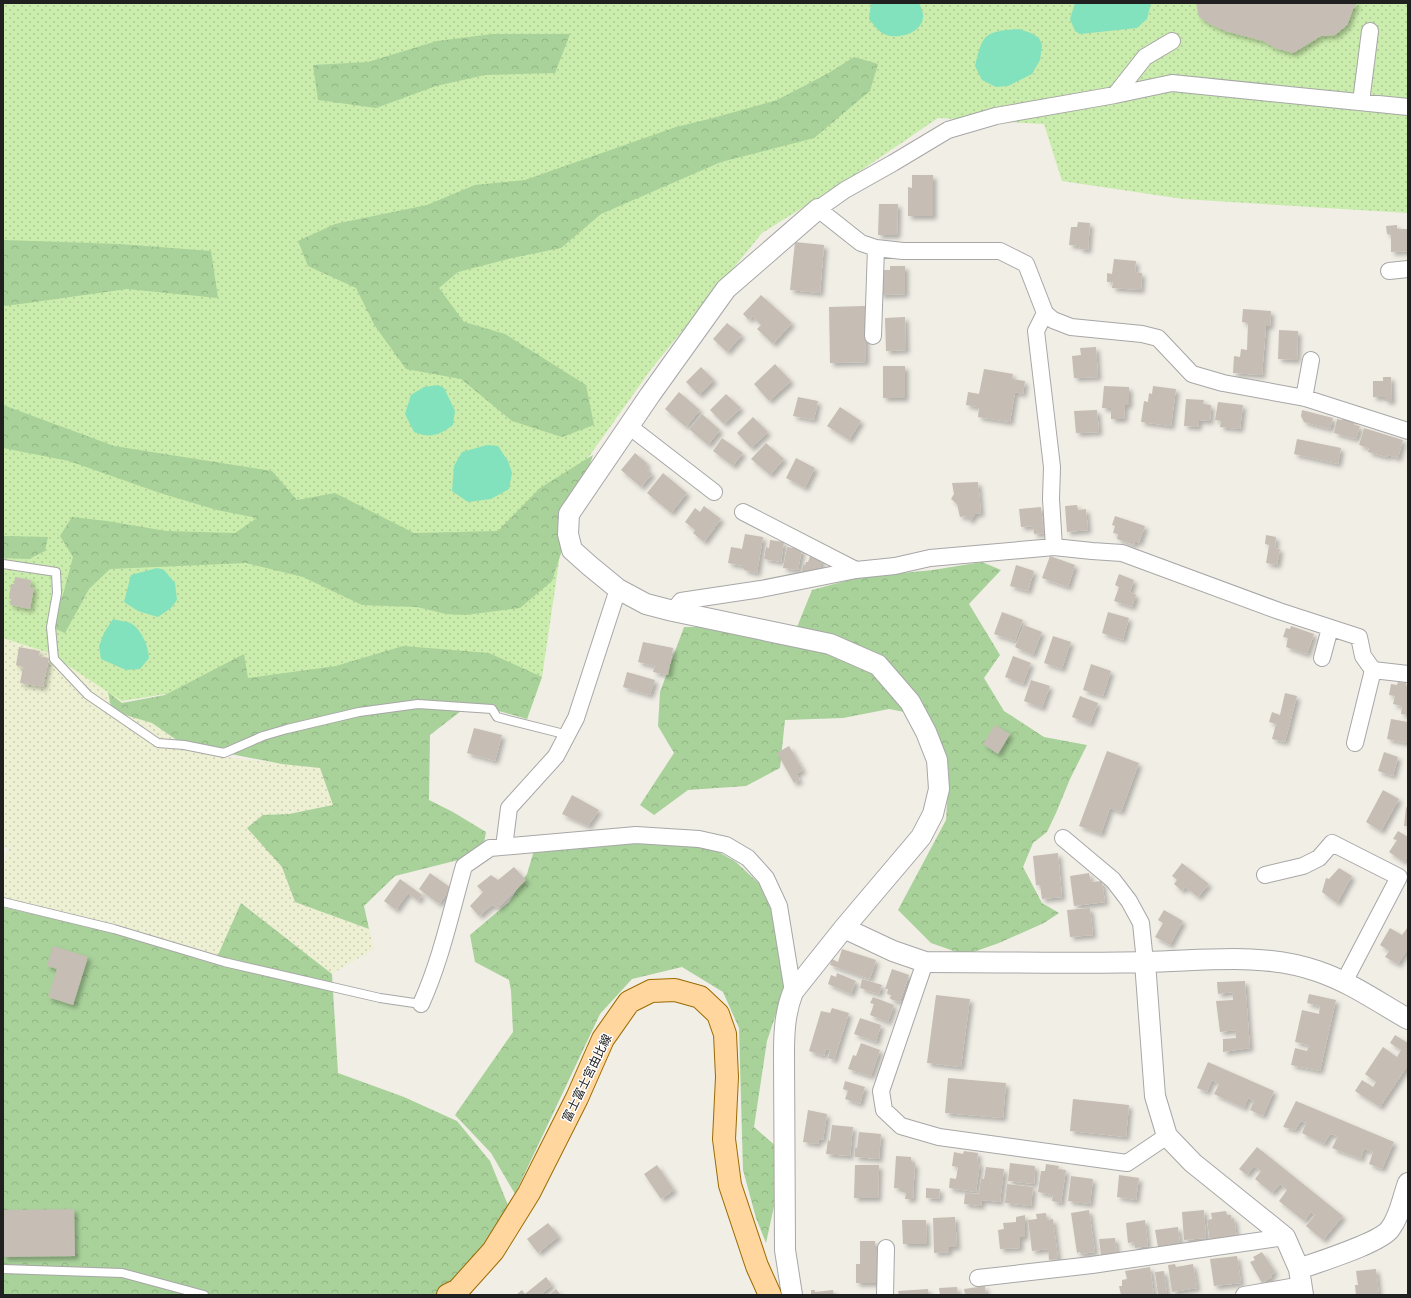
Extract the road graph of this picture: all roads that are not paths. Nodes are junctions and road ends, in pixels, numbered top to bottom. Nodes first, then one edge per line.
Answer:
1 (1370, 31) dead end
2 (1172, 41) dead end
3 (1115, 95) junction
4 (1361, 102) junction
5 (1408, 107) edge
6 (818, 209) junction
7 (876, 248) junction
8 (1408, 269) edge
9 (1389, 271) dead end
10 (1045, 313) junction
11 (873, 336) dead end
12 (1311, 360) dead end
13 (1304, 398) junction
14 (630, 426) junction
15 (1408, 431) edge
16 (714, 492) dead end
17 (743, 512) dead end
18 (1054, 546) junction
19 (3, 564) edge
20 (856, 570) junction
21 (618, 589) junction
22 (673, 611) junction
23 (1330, 628) junction
24 (1322, 658) dead end
25 (1373, 670) junction
26 (1408, 674) edge
27 (568, 735) junction
28 (1355, 742) dead end
29 (1063, 838) dead end
30 (504, 847) junction
31 (1265, 875) dead end
32 (3, 902) edge
33 (844, 928) junction
34 (925, 962) junction
35 (1145, 962) junction
36 (1344, 982) junction
37 (793, 992) junction
38 (421, 1004) joint
39 (1408, 1019) edge
40 (1167, 1136) junction
41 (1408, 1183) edge
42 (1285, 1238) junction
43 (886, 1248) dead end
44 (3, 1269) edge
45 (978, 1278) dead end
46 (1301, 1283) edge
47 (204, 1295) edge
48 (448, 1295) edge
49 (770, 1295) edge
50 (792, 1295) edge
51 (885, 1295) edge
52 (1244, 1295) edge

1 - 4 street
2 - 3 street
3 - 4 street
3 - 6 street
4 - 5 street
6 - 7 street
6 - 14 street
7 - 10 street
7 - 11 street
8 - 9 street
10 - 13 street
10 - 18 street
12 - 13 street
13 - 15 street
14 - 16 street
14 - 21 street
17 - 20 street
18 - 20 street
18 - 23 street
19 - 27 lane
20 - 22 street
21 - 22 street
21 - 27 street
22 - 33 street
23 - 24 street
23 - 25 street
25 - 26 street
25 - 28 street
27 - 30 street
29 - 35 street
30 - 37 street
30 - 38 street
31 - 36 street
32 - 38 lane
33 - 34 street
33 - 37 street
34 - 35 street
34 - 40 street
35 - 36 street
35 - 40 street
36 - 39 street
37 - 50 street
40 - 42 street
41 - 46 street
42 - 45 street
42 - 46 street
43 - 51 street
44 - 47 lane
46 - 52 street
48 - 49 main road, 富士富士宮由比線

